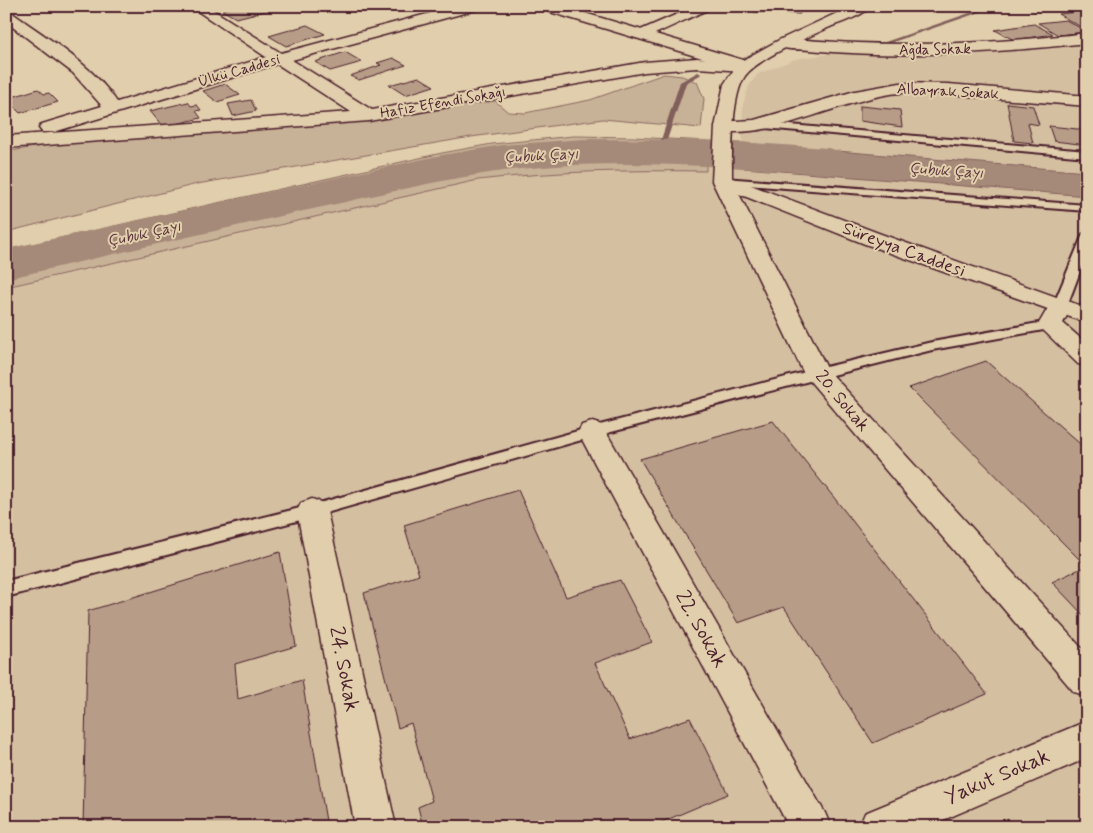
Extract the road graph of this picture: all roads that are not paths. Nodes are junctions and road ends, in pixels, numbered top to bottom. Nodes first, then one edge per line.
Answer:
1 (197, 6) edge
2 (474, 6) edge
3 (545, 6) edge
4 (709, 6) edge
5 (873, 6) edge
6 (857, 7) edge
7 (6, 15) edge
8 (641, 35) junction
9 (1087, 38) edge
10 (784, 43) junction
11 (281, 58) junction
12 (745, 66) junction
13 (1087, 101) edge
14 (112, 108) junction
15 (369, 116) junction
16 (754, 124) junction
17 (724, 127) junction
18 (6, 141) edge
19 (1087, 154) edge
20 (722, 180) junction
21 (1087, 208) edge
22 (1087, 237) edge
23 (1055, 316) junction
24 (1087, 316) edge
25 (1087, 358) edge
26 (817, 374) junction
27 (592, 432) junction
28 (312, 511) junction
29 (6, 589) edge
30 (1087, 680) edge
31 (1087, 739) edge
32 (376, 827) edge
33 (811, 827) edge
34 (879, 827) edge

1 - 11 street
2 - 11 street, Ülkü Caddesi
3 - 8 street
4 - 8 street
5 - 6 street
6 - 10 street
7 - 14 street
8 - 12 street
9 - 10 street, Ağda Sokak
10 - 12 street
11 - 14 street, Ülkü Caddesi
11 - 15 street
12 - 15 street, Hafız Efendi Sokağı
12 - 17 street, 20. Sokak
13 - 16 street, Albayrak Sokak
14 - 18 street, Ülkü Caddesi
15 - 18 street, Hafız Efendi Sokağı
16 - 17 street, Albayrak Sokak
16 - 19 lane
17 - 20 street, 20. Sokak
20 - 21 lane
20 - 23 street, Süreyya Caddesi
20 - 26 street, 20. Sokak
22 - 23 lane
23 - 24 street, Süreyya Caddesi
23 - 25 street
23 - 26 lane
26 - 27 lane
26 - 30 street, 20. Sokak
27 - 28 lane
27 - 33 street, 22. Sokak
28 - 29 lane
28 - 32 street, 24. Sokak
31 - 34 street, Yakut Sokak

